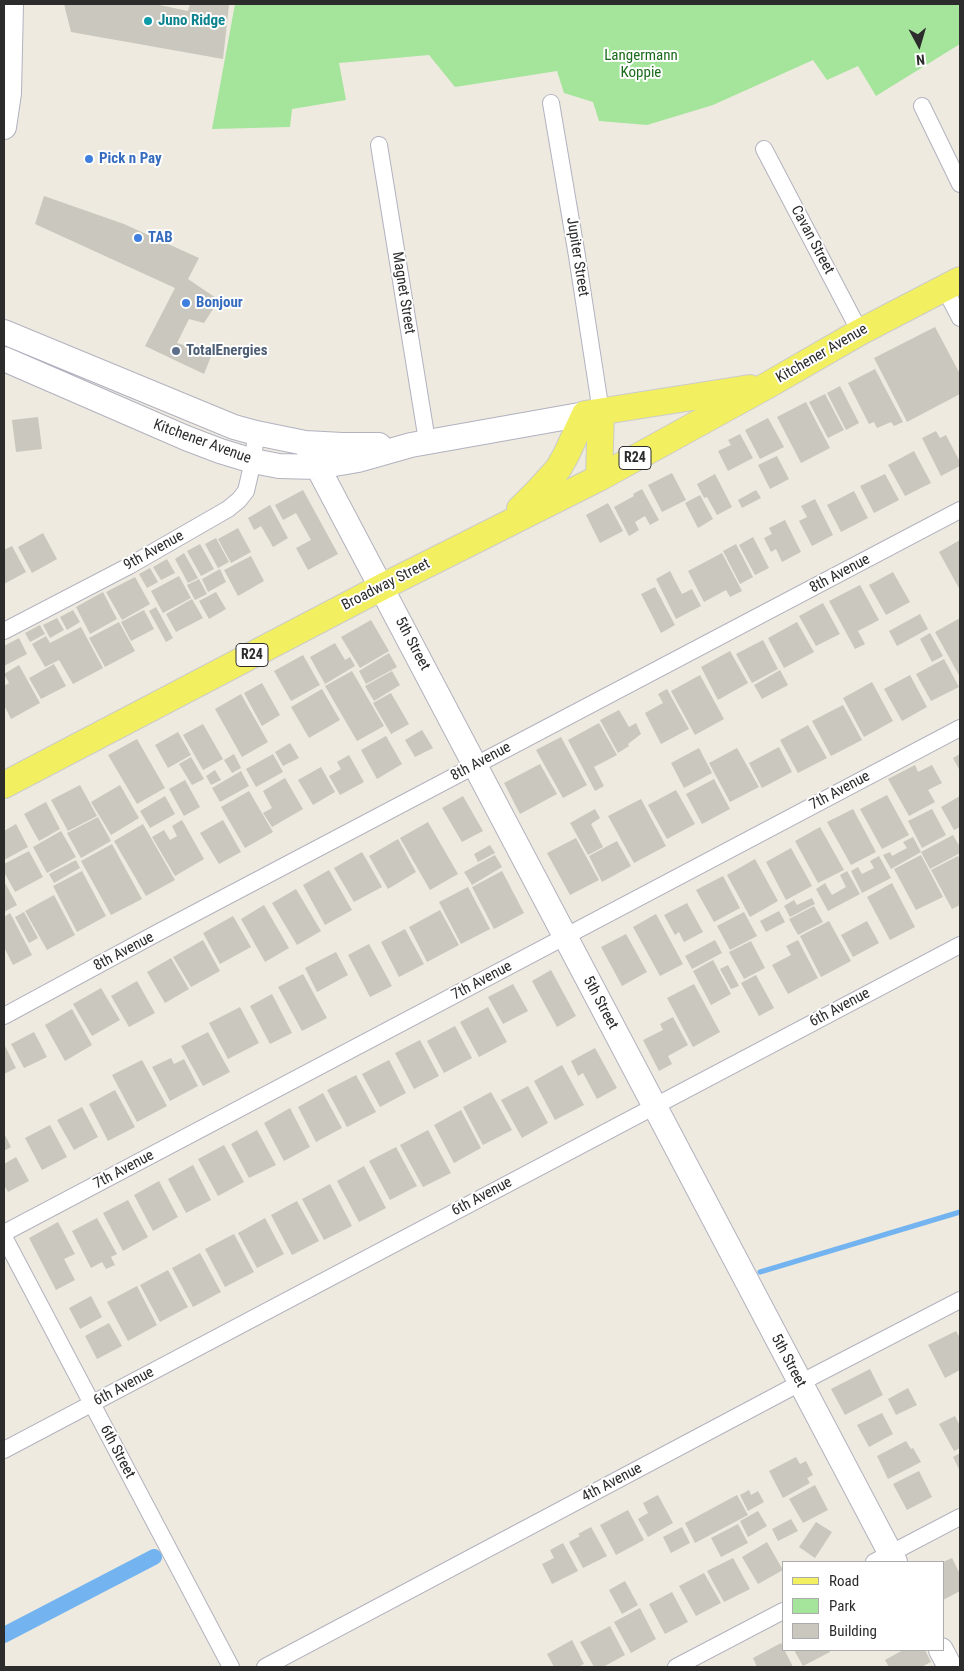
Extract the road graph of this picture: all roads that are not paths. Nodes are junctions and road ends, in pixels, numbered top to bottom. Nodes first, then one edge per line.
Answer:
1 (11, 4) edge
2 (552, 103) dead end
3 (922, 106) dead end
4 (4, 127) edge
5 (379, 145) dead end
6 (764, 149) dead end
7 (960, 184) edge
8 (953, 284) edge
9 (960, 318) edge
10 (4, 332) edge
11 (860, 332) junction
12 (4, 359) edge
13 (33, 371) junction
14 (4, 374) edge
15 (768, 385) junction
16 (593, 413) junction
17 (256, 434) junction
18 (305, 443) junction
19 (419, 443) junction
20 (253, 461) junction
21 (317, 467) junction
22 (599, 478) junction
23 (960, 510) edge
24 (500, 526) junction
25 (382, 587) junction
26 (4, 631) edge
27 (960, 728) edge
28 (475, 765) junction
29 (4, 785) edge
30 (566, 937) junction
31 (960, 945) edge
32 (4, 1016) edge
33 (654, 1105) junction
34 (4, 1235) edge
35 (960, 1300) edge
36 (800, 1383) junction
37 (92, 1404) junction
38 (4, 1450) edge
39 (960, 1517) edge
40 (887, 1559) edge
41 (782, 1612) edge
42 (942, 1651) edge
43 (231, 1667) edge
44 (265, 1667) edge
45 (676, 1667) edge
46 (950, 1667) edge

1 - 4 street
2 - 16 street, Jupiter Street
3 - 7 street
5 - 19 street, Magnet Street
6 - 11 street, Cavan Street
8 - 9 street
8 - 11 main road, Kitchener Avenue / R24
10 - 17 street, Kitchener Avenue
11 - 15 main road, Kitchener Avenue / R24
12 - 13 street, Kitchener Avenue
13 - 14 street
13 - 20 street, Kitchener Avenue
15 - 16 main road, Kitchener Avenue / R24
15 - 22 main road, Broadway Street / R24
16 - 19 street, Kitchener Avenue
16 - 22 main road
16 - 24 main road, R24
17 - 18 street, Kitchener Avenue
17 - 20 street, 9th Avenue
18 - 19 street, Kitchener Avenue
18 - 21 street, 5th Street
19 - 21 street, Kitchener Avenue
20 - 21 street, Kitchener Avenue
20 - 26 street, 9th Avenue
21 - 25 street, 5th Street
22 - 24 main road, Broadway Street / R24
23 - 28 street, 8th Avenue
24 - 25 main road, Broadway Street / R24
25 - 28 street, 5th Street
25 - 29 main road, Broadway Street / R24
27 - 30 street, 7th Avenue
28 - 30 street, 5th Street
28 - 32 street, 8th Avenue
30 - 33 street, 5th Street
30 - 34 street, 7th Avenue
31 - 33 street, 6th Avenue
33 - 36 street, 5th Street
33 - 37 street, 6th Avenue
34 - 37 street, 6th Street
35 - 36 street, 4th Avenue
36 - 40 street, 5th Street
36 - 44 street, 4th Avenue
37 - 38 street, 6th Avenue
37 - 43 street, 6th Street
39 - 40 street
41 - 45 street
42 - 46 street

